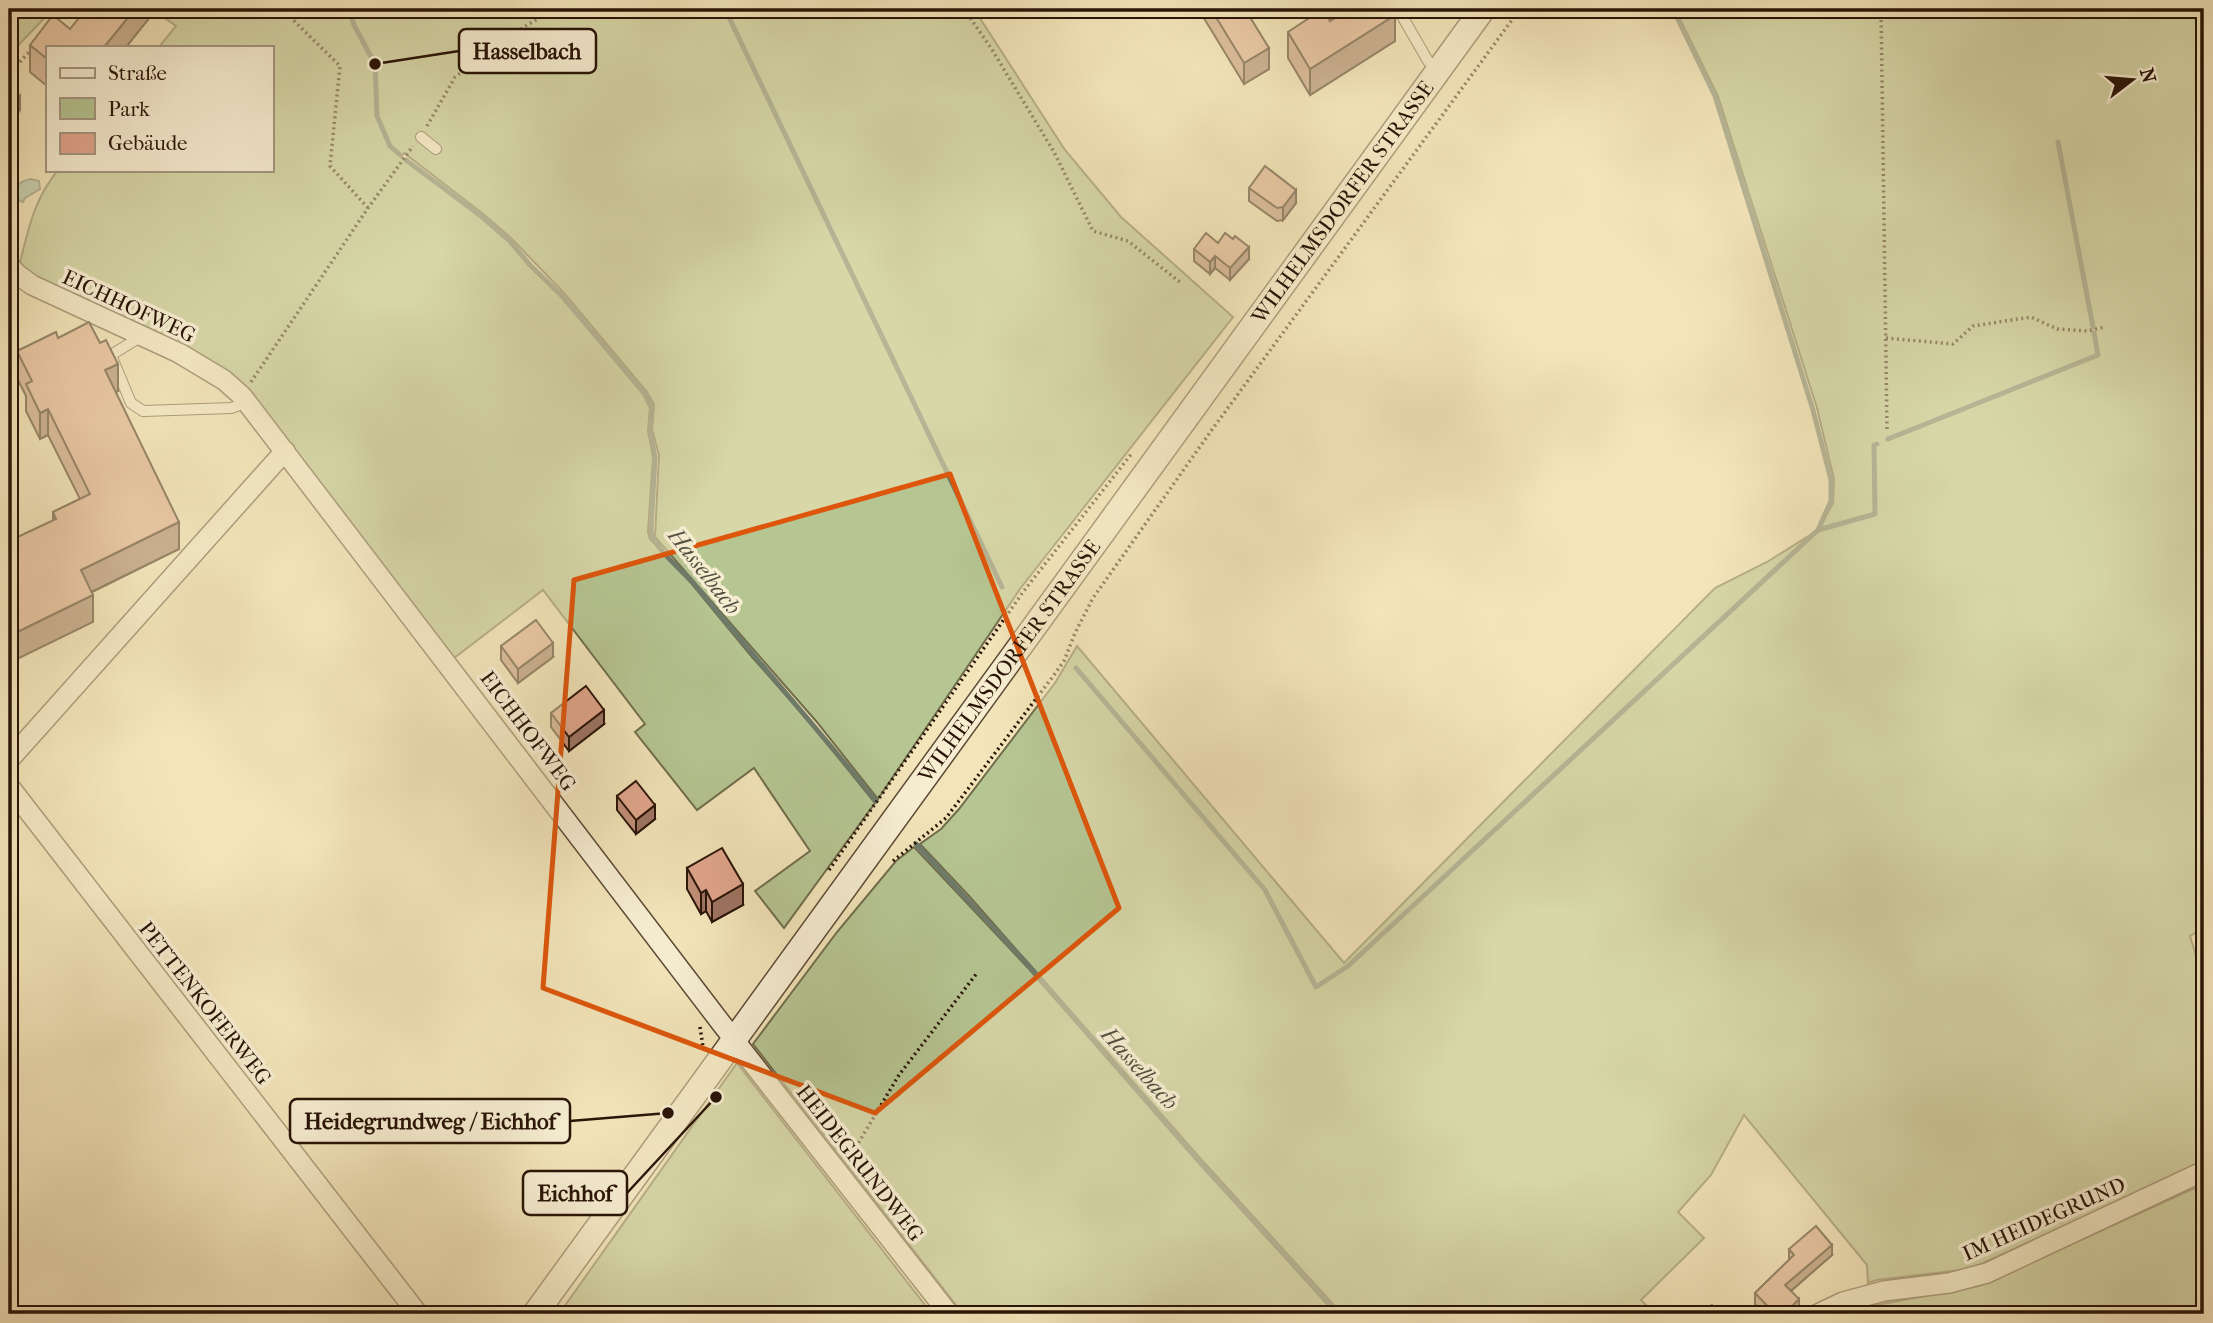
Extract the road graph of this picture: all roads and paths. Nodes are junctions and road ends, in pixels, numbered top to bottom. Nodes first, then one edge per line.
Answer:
1 (66, 9) edge
2 (282, 9) edge
3 (555, 9) edge
4 (964, 9) edge
5 (1398, 9) edge
6 (1483, 9) edge
7 (1520, 9) edge
8 (1881, 9) edge
9 (53, 25) edge
10 (35, 46) edge
11 (16, 66) dead end
12 (1438, 69) junction
13 (421, 137) junction
14 (436, 149) dead end
15 (368, 208) junction
16 (9, 265) edge
17 (1181, 283) dead end
18 (2104, 327) dead end
19 (142, 336) junction
20 (1886, 338) junction
21 (243, 396) junction
22 (1887, 429) dead end
23 (285, 451) junction
24 (1132, 452) dead end
25 (9, 760) edge
26 (9, 786) edge
27 (888, 867) dead end
28 (825, 876) dead end
29 (977, 973) dead end
30 (734, 1039) junction
31 (2204, 1171) edge
32 (840, 1174) junction
33 (418, 1314) edge
34 (534, 1314) edge
35 (949, 1314) edge
36 (1818, 1314) edge

1 - 9 path
2 - 15 path
3 - 13 path
4 - 17 path
5 - 12 lane
6 - 12 street, WILHELMSDORFER STRASSE
7 - 27 path
8 - 20 path
10 - 11 path
12 - 30 street, WILHELMSDORFER STRASSE
13 - 14 lane
13 - 15 path
15 - 21 path
16 - 19 street, EICHHOFWEG
18 - 20 path
19 - 21 street, EICHHOFWEG
19 - 21 lane
20 - 22 path
21 - 23 street, EICHHOFWEG
23 - 25 street
23 - 30 street, EICHHOFWEG
24 - 28 path
26 - 33 street, PETTENKOFERWEG
29 - 32 path
30 - 32 street, HEIDEGRUNDWEG
30 - 34 street, WILHELMSDORFER STRASSE
31 - 36 street, IM HEIDEGRUND
32 - 35 street, HEIDEGRUNDWEG

